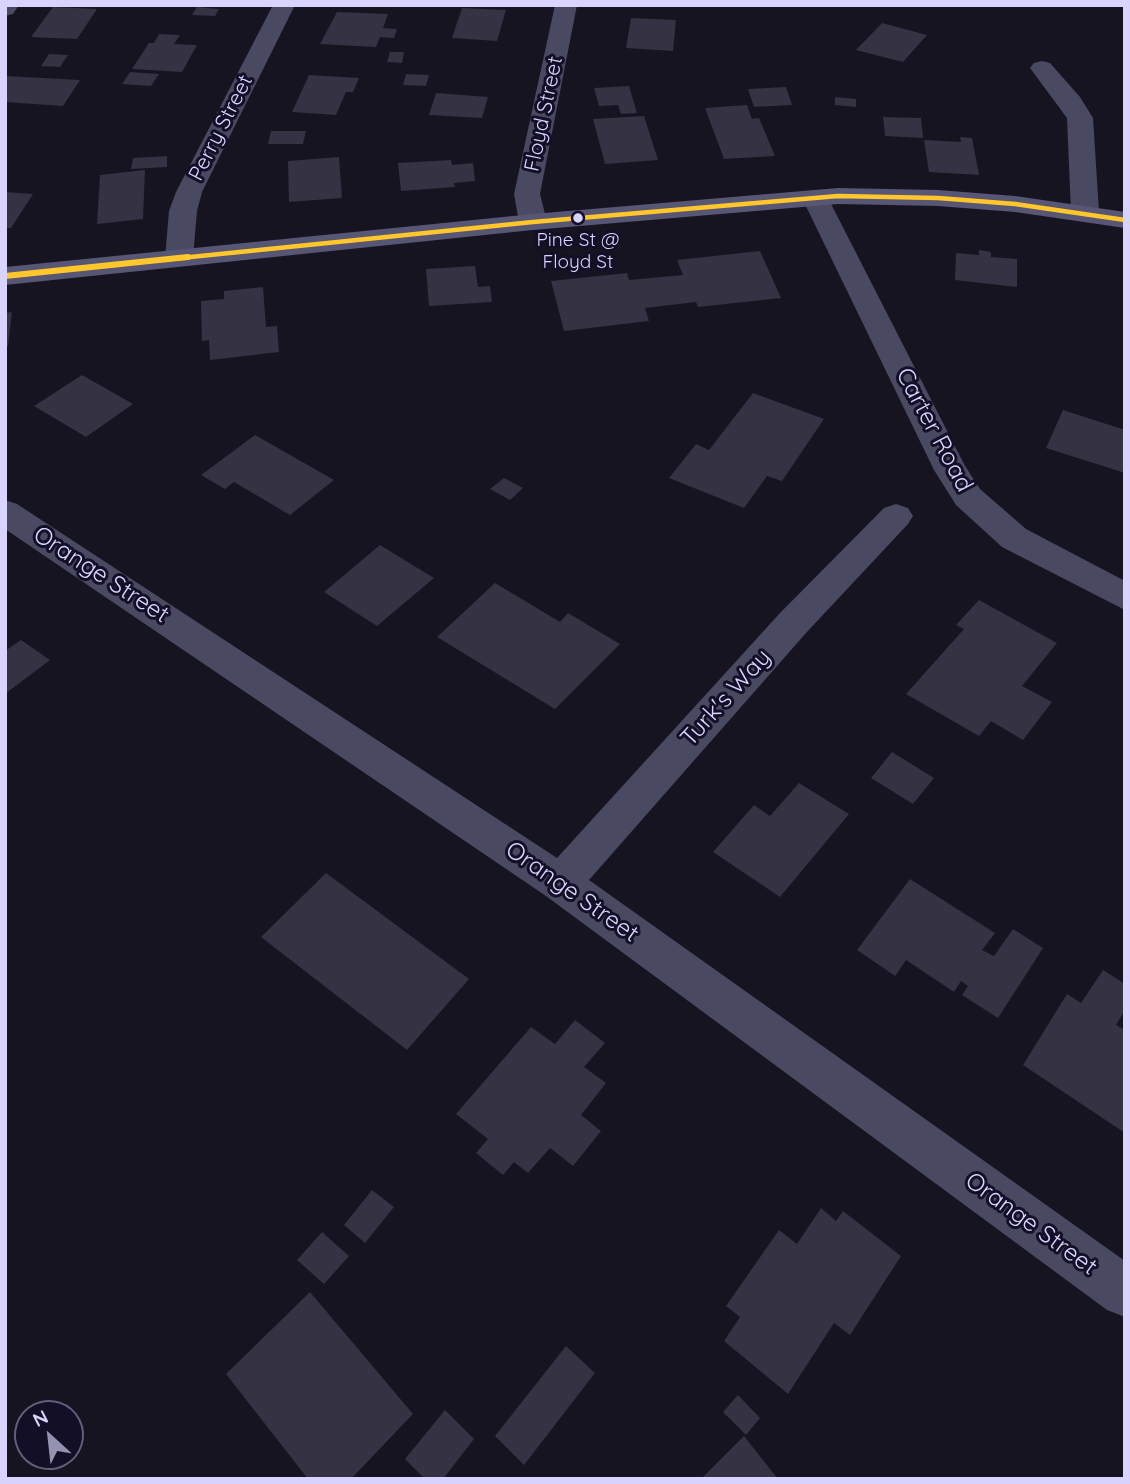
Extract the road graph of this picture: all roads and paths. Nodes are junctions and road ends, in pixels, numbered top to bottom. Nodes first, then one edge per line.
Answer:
1 (284, 5) edge
2 (566, 5) edge
3 (1042, 68) dead end
4 (815, 198) junction
5 (1085, 212) junction
6 (1125, 220) edge
7 (533, 222) junction
8 (179, 258) junction
9 (5, 276) edge
10 (5, 512) edge
11 (896, 516) dead end
12 (1125, 597) edge
13 (561, 883) junction
14 (1125, 1292) edge

1 - 8 street, Perry Street
2 - 7 street, Floyd Street
3 - 5 street
4 - 5 street
4 - 7 street
4 - 12 street, Carter Road
5 - 6 street
7 - 8 street
8 - 9 street
10 - 13 street, Orange Street
11 - 13 street, Turk's Way
13 - 14 street, Orange Street

